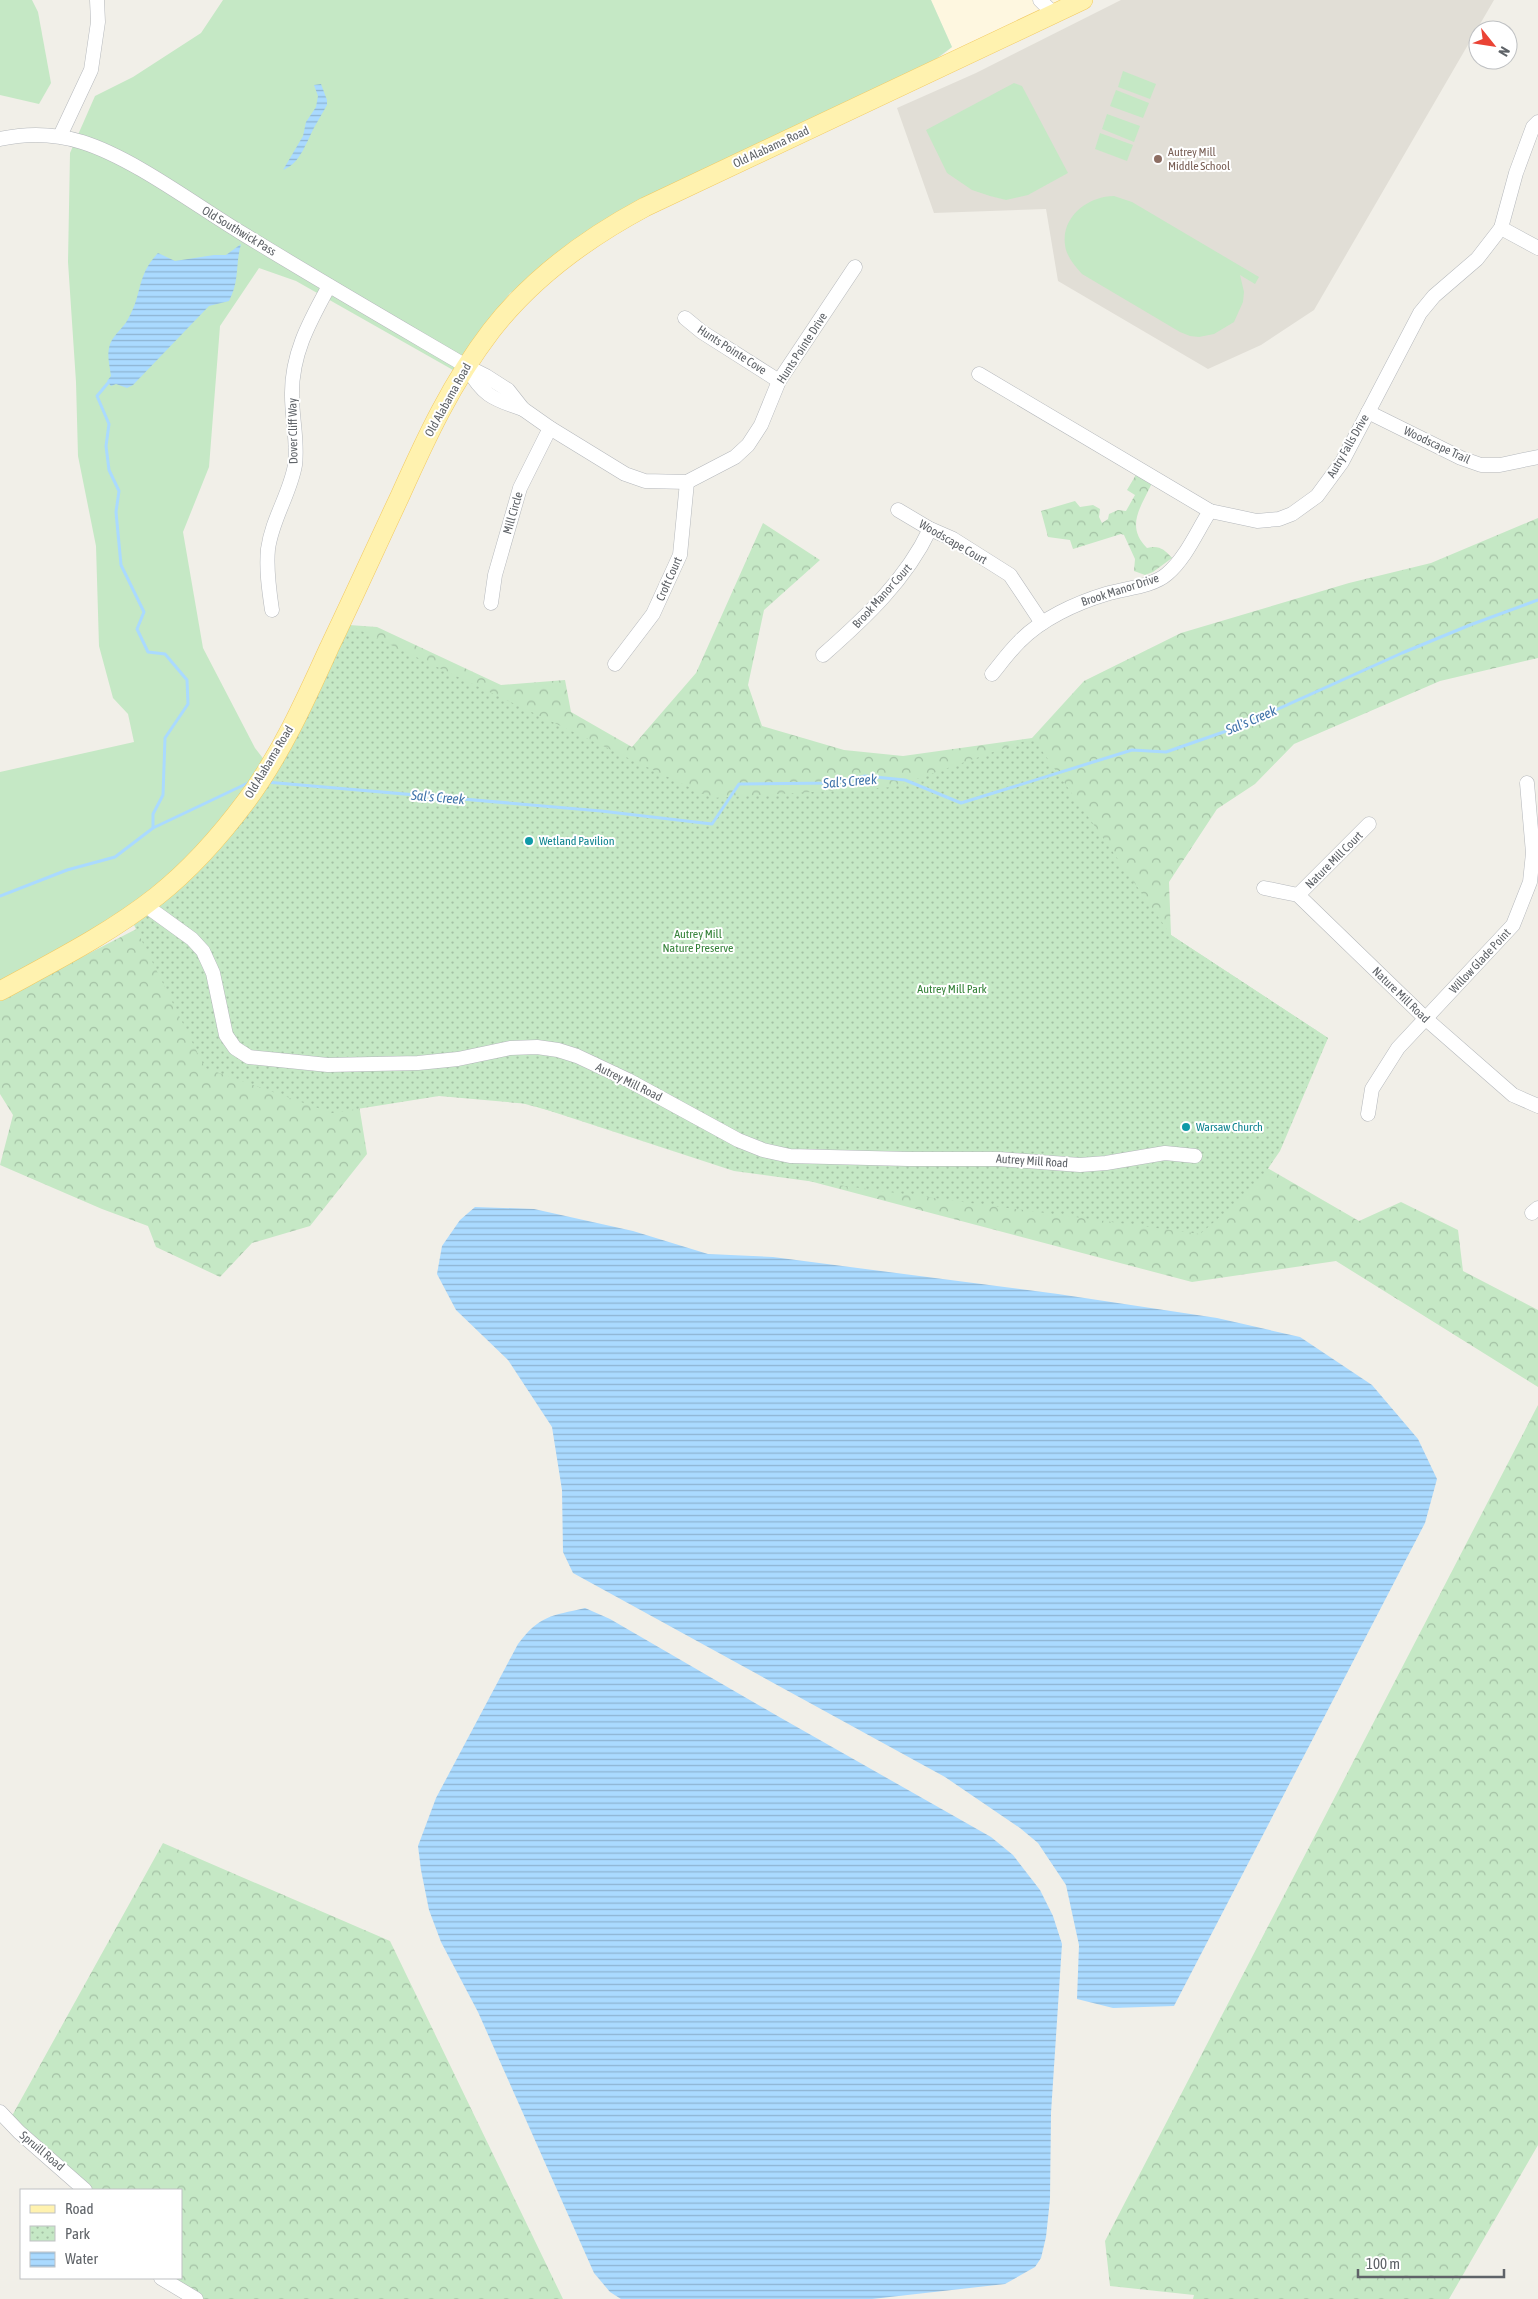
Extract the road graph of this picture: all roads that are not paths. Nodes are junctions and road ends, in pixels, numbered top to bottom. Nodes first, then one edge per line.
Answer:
1 (97, 0) edge
2 (1040, 0) edge
3 (1083, 0) edge
4 (1052, 7) edge
5 (1538, 122) edge
6 (60, 136) junction
7 (0, 139) edge
8 (1501, 228) junction
9 (1538, 248) edge
10 (855, 267) dead end
11 (330, 286) junction
12 (685, 318) dead end
13 (466, 366) junction
14 (978, 374) dead end
15 (779, 380) junction
16 (1368, 412) junction
17 (550, 428) junction
18 (1538, 457) edge
19 (688, 482) junction
20 (898, 510) dead end
21 (1210, 510) junction
22 (930, 529) junction
23 (491, 603) dead end
24 (272, 610) dead end
25 (1042, 623) junction
26 (823, 655) dead end
27 (615, 664) dead end
28 (992, 674) dead end
29 (1527, 783) dead end
30 (1369, 824) dead end
31 (1264, 888) dead end
32 (1298, 895) junction
33 (144, 905) junction
34 (0, 991) edge
35 (1424, 1018) junction
36 (1538, 1106) edge
37 (1368, 1114) dead end
38 (1195, 1156) dead end
39 (0, 2112) edge
40 (84, 2189) edge
41 (164, 2279) edge
42 (196, 2299) edge

1 - 6 street
2 - 4 street
3 - 4 main road, Old Alabama Road
4 - 13 main road, Old Alabama Road
5 - 8 street, Autry Falls Drive
6 - 7 street, Old Southwick Pass
6 - 11 street, Old Southwick Pass
8 - 9 street
8 - 16 street, Autry Falls Drive
10 - 15 street, Hunts Pointe Drive
11 - 13 street, Old Southwick Pass
11 - 24 street, Dover Cliff Way
12 - 15 street, Hunts Pointe Cove
13 - 17 street, Hunts Pointe Drive
13 - 33 main road, Old Alabama Road
14 - 21 street, Autry Falls Drive
15 - 19 street, Hunts Pointe Drive
16 - 18 street, Woodscape Trail
16 - 21 street, Autry Falls Drive
17 - 19 street, Hunts Pointe Drive
17 - 23 street, Mill Circle
19 - 27 street, Croft Court
20 - 22 street, Woodscape Court
21 - 25 street, Brook Manor Drive
22 - 25 street, Woodscape Court
22 - 26 street, Brook Manor Court
25 - 28 street, Brook Manor Drive
29 - 35 street, Willow Glade Point
30 - 32 street, Nature Mill Court
31 - 32 street
32 - 35 street, Nature Mill Road
33 - 34 main road, Old Alabama Road
33 - 38 street, Autrey Mill Road
35 - 36 street, Nature Mill Road
35 - 37 street, Willow Glade Point
39 - 40 street, Spruill Road
41 - 42 street

